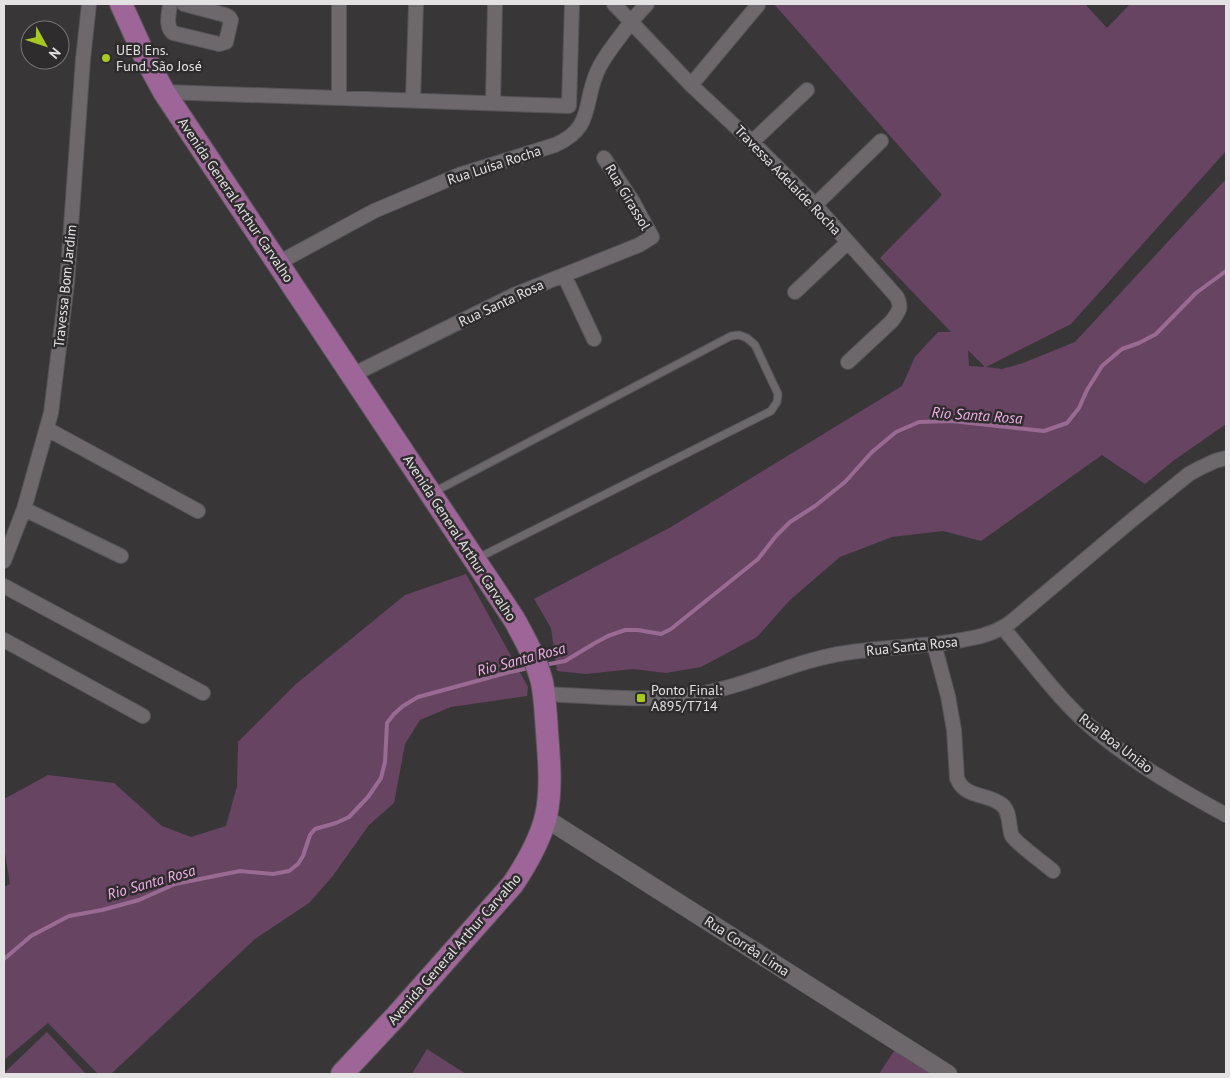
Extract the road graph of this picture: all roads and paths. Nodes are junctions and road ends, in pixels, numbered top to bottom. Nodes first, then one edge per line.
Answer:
1 (89, 4) edge
2 (121, 4) edge
3 (170, 4) edge
4 (184, 4) edge
5 (340, 4) edge
6 (416, 4) edge
7 (495, 4) edge
8 (572, 4) edge
9 (614, 4) edge
10 (647, 4) edge
11 (758, 5) edge
12 (631, 21) junction
13 (691, 85) junction
14 (807, 90) dead end
15 (164, 92) junction
16 (339, 97) junction
17 (413, 100) junction
18 (493, 103) junction
19 (881, 141) dead end
20 (752, 142) junction
21 (604, 158) dead end
22 (815, 205) junction
23 (652, 237) joint
24 (848, 242) junction
25 (278, 263) junction
26 (564, 275) junction
27 (795, 292) dead end
28 (594, 338) dead end
29 (848, 362) dead end
30 (352, 375) junction
31 (47, 429) junction
32 (1226, 458) edge
33 (431, 494) junction
34 (24, 509) junction
35 (198, 511) dead end
36 (121, 556) dead end
37 (475, 560) junction
38 (4, 561) edge
39 (4, 586) edge
40 (1003, 628) junction
41 (4, 640) edge
42 (934, 644) junction
43 (543, 688) junction
44 (203, 693) dead end
45 (143, 716) dead end
46 (1226, 815) edge
47 (545, 818) junction
48 (1054, 871) dead end
49 (342, 1074) edge
50 (948, 1074) edge

1 - 31 street, Travessa Bom Jardim
2 - 15 main road, Avenida General Arthur Carvalho
3 - 4 street
5 - 16 street
6 - 17 street
7 - 18 street
8 - 18 street
9 - 12 street, Travessa Adelaíde Rocha
10 - 12 street, Rua Luísa Rocha
11 - 13 street
12 - 13 street, Travessa Adelaíde Rocha
12 - 25 street, Rua Luísa Rocha
13 - 20 street, Travessa Adelaíde Rocha
14 - 20 street
15 - 16 street
15 - 25 main road, Avenida General Arthur Carvalho
16 - 17 street
17 - 18 street
19 - 22 street
20 - 22 street, Travessa Adelaíde Rocha
21 - 23 street, Rua Girassol
22 - 24 street, Travessa Adelaíde Rocha
23 - 26 street, Rua Santa Rosa
24 - 27 street
24 - 29 street, Travessa Adelaíde Rocha
25 - 30 main road, Avenida General Arthur Carvalho
26 - 28 street
26 - 30 street, Rua Santa Rosa
30 - 33 main road, Avenida General Arthur Carvalho
31 - 34 street, Travessa Bom Jardim
31 - 35 street
32 - 40 street, Rua Santa Rosa
33 - 37 main road, Avenida General Arthur Carvalho
33 - 37 lane
34 - 36 street
34 - 38 street, Travessa Bom Jardim
37 - 43 main road, Avenida General Arthur Carvalho
39 - 44 street
40 - 42 street, Rua Santa Rosa
40 - 46 street, Rua Boa União
41 - 45 street
42 - 43 street, Rua Santa Rosa
42 - 48 street
43 - 47 main road, Avenida General Arthur Carvalho
47 - 49 main road, Avenida General Arthur Carvalho
47 - 50 street, Rua Corrêa Lima

